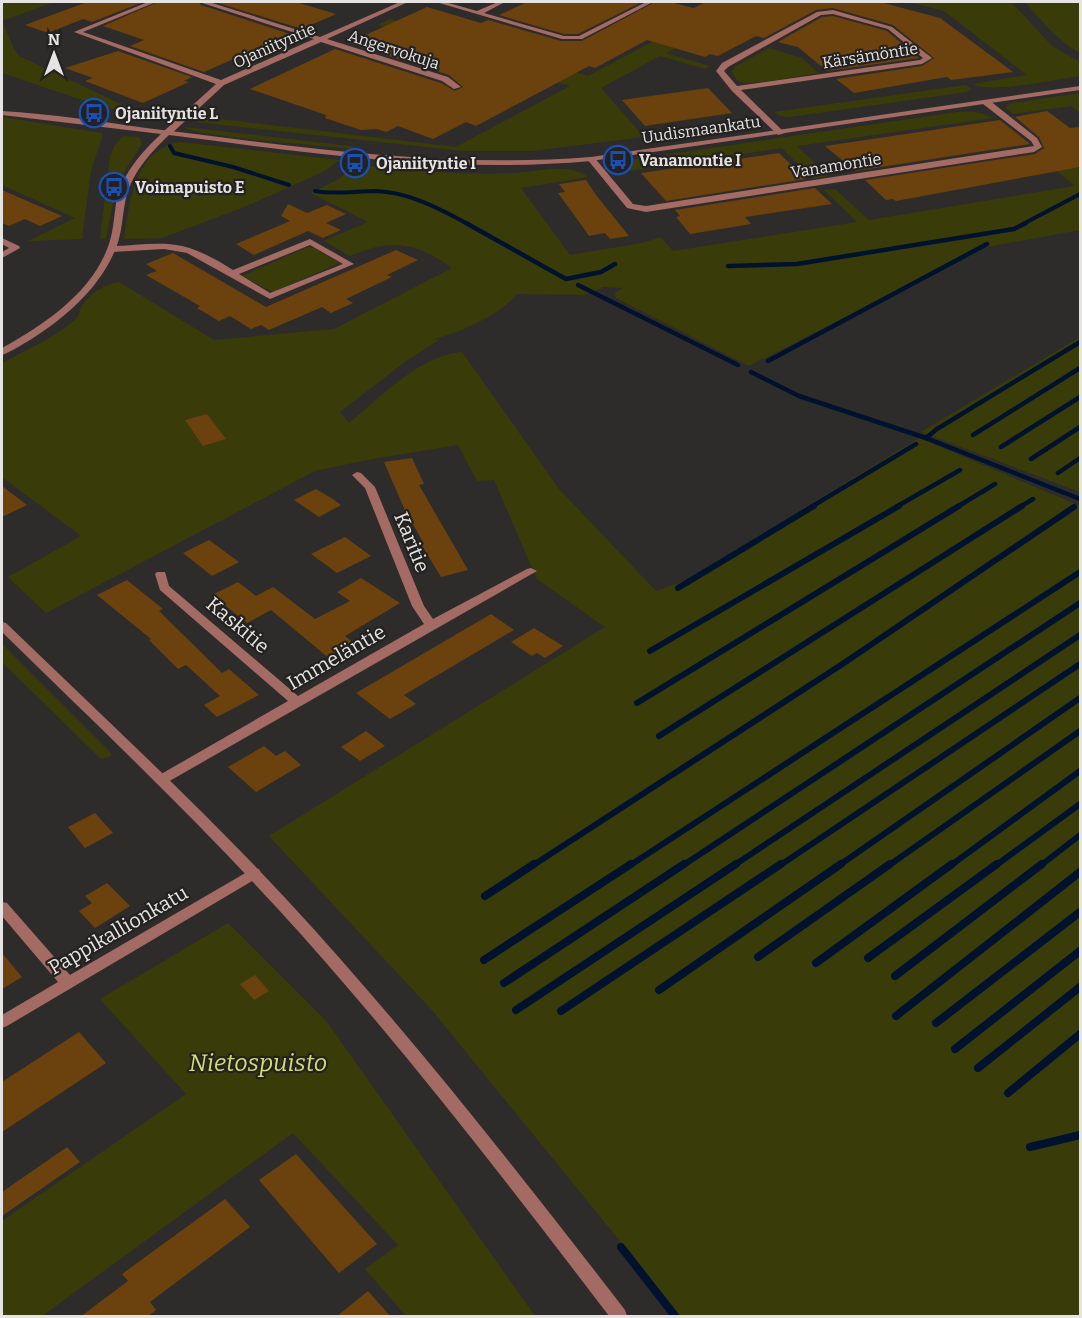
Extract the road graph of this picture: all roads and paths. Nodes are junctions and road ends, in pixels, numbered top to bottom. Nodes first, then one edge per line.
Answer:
1 (153, 2) edge
2 (204, 2) edge
3 (405, 2) edge
4 (439, 2) edge
5 (502, 2) edge
6 (650, 2) edge
7 (478, 12) junction
8 (321, 39) junction
9 (221, 83) junction
10 (457, 87) dead end
11 (1080, 88) edge
12 (735, 89) junction
13 (986, 102) junction
14 (2, 113) edge
15 (167, 133) junction
16 (781, 133) junction
17 (591, 159) junction
18 (2, 241) edge
19 (112, 249) junction
20 (2, 255) edge
21 (231, 274) junction
22 (2, 352) edge
23 (357, 475) dead end
24 (531, 571) dead end
25 (161, 574) dead end
26 (431, 625) junction
27 (2, 627) edge
28 (297, 702) junction
29 (161, 780) junction
30 (254, 873) junction
31 (2, 907) edge
32 (67, 982) junction
33 (2, 1022) edge
34 (619, 1317) edge

1 - 9 street
2 - 8 street, Angervokuja
3 - 8 street, Ojaniityntie
4 - 7 street
5 - 7 street
6 - 7 street
8 - 9 street, Ojaniityntie
8 - 10 street, Angervokuja
9 - 15 street, Ojaniityntie
11 - 13 street, Uudismaankatu
12 - 12 street, Kärsämöntie
12 - 16 street, Kärsämöntie
13 - 16 street, Uudismaankatu
13 - 17 street, Vanamontie
14 - 15 street, Uudismaankatu
15 - 17 street, Uudismaankatu
15 - 19 street, Ojaniityntie
16 - 17 street, Uudismaankatu
18 - 20 street
19 - 21 street
19 - 22 street, Ojaniityntie
21 - 21 street
23 - 26 street, Karitie
24 - 26 street, Immeläntie
25 - 28 street, Kaskitie
26 - 28 street, Immeläntie
27 - 29 street
28 - 29 street, Immeläntie
29 - 30 street
30 - 32 street, Pappikallionkatu
30 - 34 street
31 - 32 street
32 - 33 street, Pappikallionkatu

